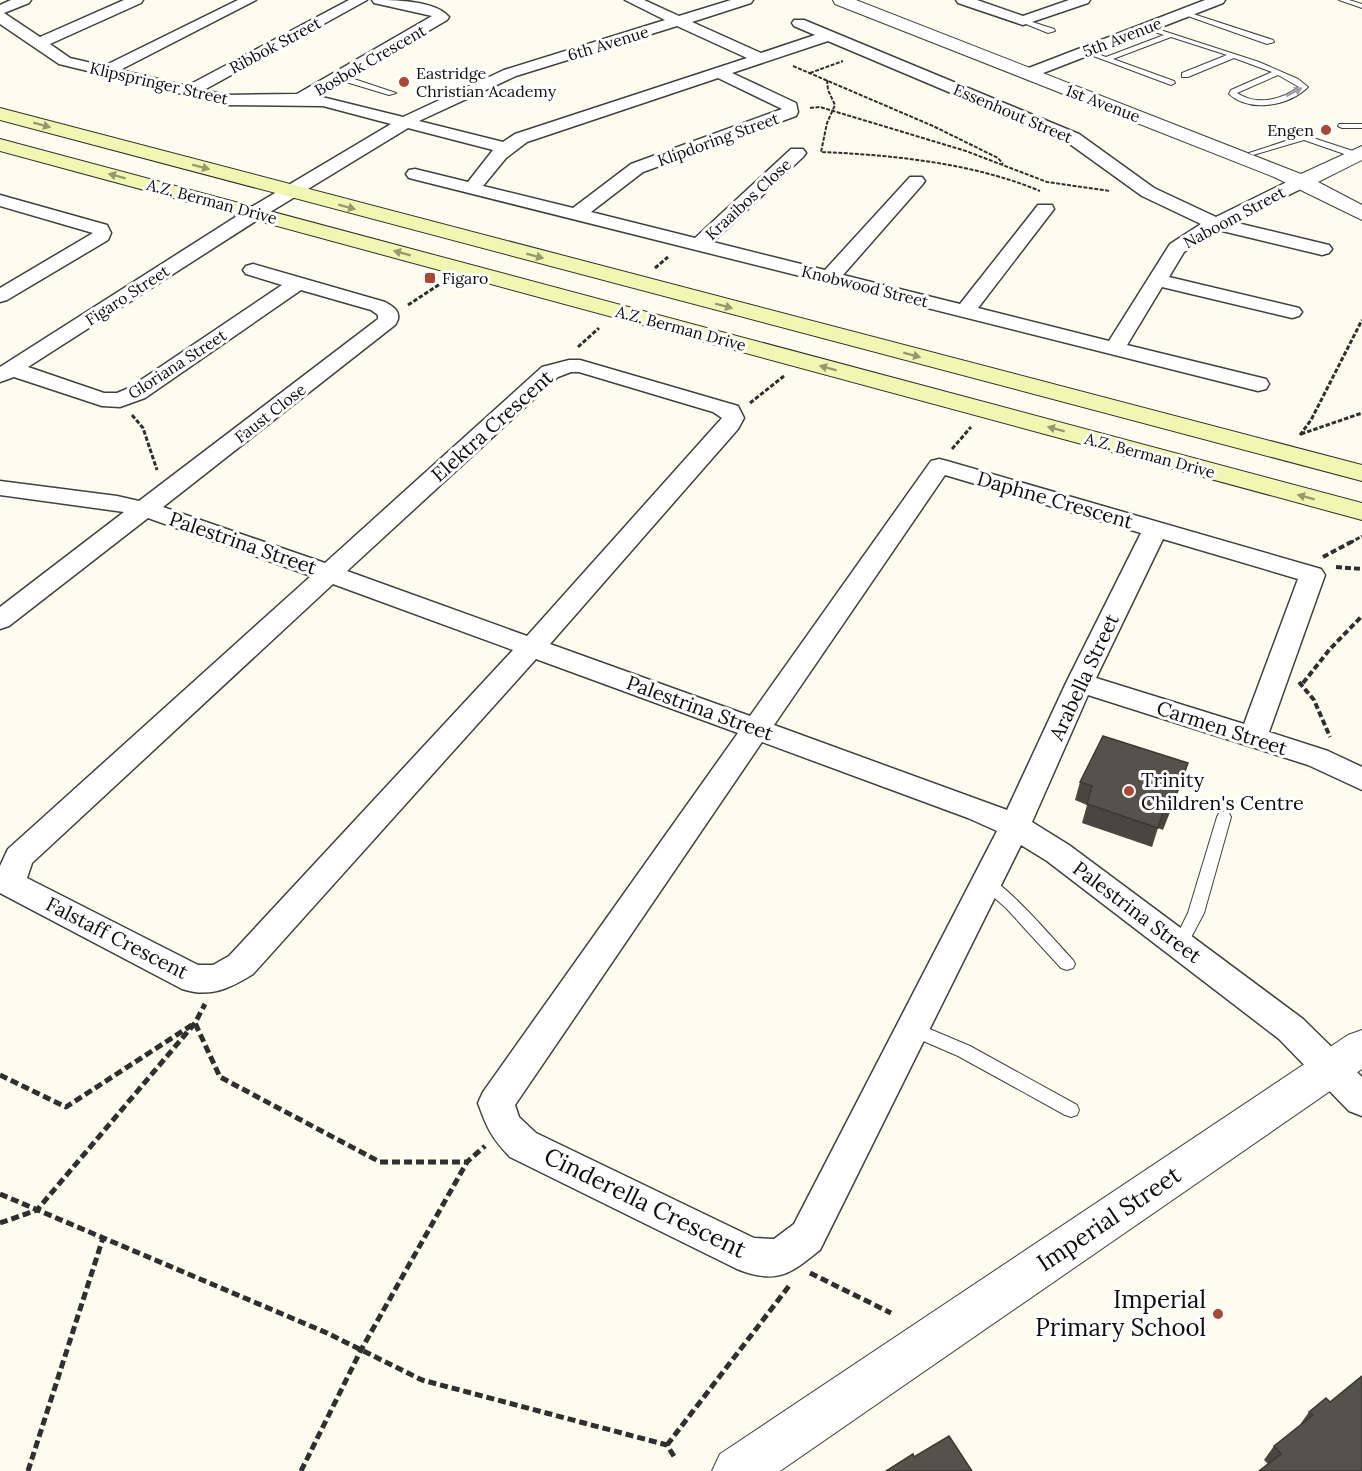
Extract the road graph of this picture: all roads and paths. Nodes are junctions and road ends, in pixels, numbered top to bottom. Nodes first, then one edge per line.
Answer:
1 (24, 0) edge
2 (136, 0) edge
3 (249, 0) edge
4 (360, 0) edge
5 (379, 0) edge
6 (632, 0) edge
7 (745, 0) edge
8 (841, 0) edge
9 (860, 0) edge
10 (963, 0) edge
11 (1083, 0) edge
12 (1218, 0) edge
13 (1346, 0) edge
14 (1362, 6) edge
15 (0, 10) edge
16 (1184, 13) junction
17 (0, 17) edge
18 (679, 21) junction
19 (1023, 21) junction
20 (799, 23) dead end
21 (1148, 27) junction
22 (1051, 31) dead end
23 (830, 35) junction
24 (1170, 35) junction
25 (1270, 42) dead end
26 (38, 44) junction
27 (1084, 51) junction
28 (1231, 56) junction
29 (764, 57) junction
30 (1107, 59) junction
31 (105, 71) junction
32 (1033, 71) junction
33 (718, 72) junction
34 (1278, 72) junction
35 (1185, 75) dead end
36 (339, 77) junction
37 (827, 81) junction
38 (1171, 83) dead end
39 (189, 91) junction
40 (392, 93) dead end
41 (301, 99) junction
42 (820, 107) dead end
43 (833, 111) junction
44 (0, 114) edge
45 (402, 122) junction
46 (1342, 126) dead end
47 (1362, 126) edge
48 (0, 145) edge
49 (505, 148) junction
50 (797, 153) dead end
51 (1253, 153) junction
52 (1359, 154) edge
53 (1006, 166) junction
54 (416, 174) dead end
55 (1306, 179) junction
56 (916, 181) dead end
57 (472, 189) junction
58 (290, 192) junction
59 (1114, 192) dead end
60 (1362, 201) edge
61 (1045, 202) joint
62 (9, 203) edge
63 (0, 213) edge
64 (255, 213) junction
65 (577, 214) junction
66 (1362, 214) edge
67 (1215, 224) junction
68 (699, 244) junction
69 (1322, 249) dead end
70 (253, 270) dead end
71 (829, 278) junction
72 (446, 280) dead end
73 (1156, 280) junction
74 (298, 283) junction
75 (0, 296) edge
76 (965, 311) junction
77 (388, 312) junction
78 (1292, 312) dead end
79 (1362, 320) edge
80 (603, 323) dead end
81 (1114, 348) junction
82 (569, 366) junction
83 (6, 372) edge
84 (788, 373) dead end
85 (1258, 384) dead end
86 (120, 400) junction
87 (730, 411) junction
88 (1362, 413) edge
89 (973, 424) dead end
90 (1301, 434) junction
91 (1296, 439) dead end
92 (939, 466) junction
93 (1362, 473) edge
94 (0, 488) edge
95 (153, 502) junction
96 (1362, 512) edge
97 (1155, 530) junction
98 (1362, 536) edge
99 (1335, 550) dead end
100 (329, 573) junction
101 (1362, 616) edge
102 (0, 620) edge
103 (532, 647) junction
104 (1277, 674) junction
105 (1080, 683) junction
106 (1302, 683) junction
107 (756, 729) junction
108 (1253, 738) junction
109 (1334, 741) dead end
110 (1362, 779) edge
111 (1224, 817) dead end
112 (1015, 826) junction
113 (987, 883) junction
114 (1180, 945) junction
115 (1067, 964) dead end
116 (218, 979) junction
117 (195, 1023) junction
118 (913, 1029) junction
119 (1346, 1058) edge
120 (0, 1075) edge
121 (1362, 1100) edge
122 (1071, 1110) dead end
123 (505, 1127) junction
124 (467, 1162) junction
125 (0, 1194) edge
126 (37, 1210) junction
127 (0, 1223) edge
128 (103, 1238) junction
129 (791, 1264) junction
130 (891, 1313) dead end
131 (361, 1350) junction
132 (667, 1445) junction
133 (675, 1458) dead end
134 (28, 1471) edge
135 (301, 1471) edge
136 (737, 1471) edge

1 - 15 street
2 - 26 street
3 - 31 street
4 - 39 street, Ribbok Street
5 - 36 street, Bosbok Crescent
6 - 18 street
7 - 18 street, 6th Avenue
8 - 32 street, 1st Avenue
9 - 32 street, 1st Avenue
10 - 19 street
11 - 19 street
12 - 16 street, 5th Avenue
13 - 14 lane
16 - 21 street, 5th Avenue
16 - 25 lane
17 - 26 street, Klipspringer Street
18 - 29 street
18 - 45 street, 6th Avenue
19 - 22 lane
20 - 23 street, Essenhout Street
21 - 24 lane
21 - 27 street, 5th Avenue
23 - 29 street
23 - 67 street, Essenhout Street
24 - 28 lane
24 - 30 lane
26 - 31 street, Klipspringer Street
27 - 30 lane
27 - 32 street, 5th Avenue
28 - 34 lane
28 - 35 lane
29 - 33 street
29 - 37 path
30 - 38 lane
31 - 39 street, Klipspringer Street
32 - 51 street, 1st Avenue
32 - 55 street, 1st Avenue
33 - 49 street
33 - 65 street, Klipdoring Street
34 -> 34 lane
36 - 40 lane
36 - 41 street, Bosbok Crescent
37 - 43 path
37 - 53 path
39 - 41 street, Klipspringer Street
41 - 45 street, Klipspringer Street
42 - 43 path
43 - 53 path
43 - 61 path
44 -> 58 main road, A.Z. Berman Drive
45 - 49 street, Klipspringer Street
45 - 58 street, 6th Avenue
46 - 47 lane
64 -> 48 main road, A.Z. Berman Drive
49 - 57 street
50 - 68 street, Kraaibos Close
51 - 52 lane
51 - 55 street, 1st Avenue
52 - 55 street
53 - 59 path
54 - 57 street, Knobwood Street
55 - 60 street, 1st Avenue
55 - 66 street, 1st Avenue
55 - 67 street, Naboom Street
56 - 71 street
57 - 65 street, Knobwood Street
58 - 64 street, 6th Avenue
58 -> 93 main road, A.Z. Berman Drive
61 - 76 street
62 - 63 street
62 - 75 street
64 - 83 street, Figaro Street
96 -> 64 main road, A.Z. Berman Drive
65 - 68 street, Knobwood Street
67 - 69 street, Essenhout Street
67 - 73 street, Naboom Street
68 - 71 street, Knobwood Street
70 - 74 street
71 - 76 street, Knobwood Street
72 - 77 path
73 - 78 street
73 - 81 street, Naboom Street
74 - 77 street
74 - 86 street, Gloriana Street
76 - 81 street, Knobwood Street
77 - 95 street, Faust Close
79 - 90 path
80 - 82 path
81 - 85 street, Knobwood Street
82 - 87 street, Elektra Crescent
82 - 100 street, Elektra Crescent
83 - 86 street, Gloriana Street
84 - 87 path
86 - 95 path
87 - 103 street
88 - 90 path
89 - 92 path
90 - 91 path
92 - 97 street, Daphne Crescent
92 - 107 street
94 - 95 street, Palestrina Street
95 - 100 street, Palestrina Street
95 - 102 street
97 - 104 street, Daphne Crescent
97 - 105 street, Arabella Street
98 - 99 path
100 - 103 street, Palestrina Street
100 - 116 street, Falstaff Crescent
101 - 106 path
103 - 107 street, Palestrina Street
103 - 116 street
104 - 106 path
104 - 108 street, Daphne Crescent
105 - 108 street, Carmen Street
105 - 112 street, Arabella Street
106 - 109 path
107 - 112 street, Palestrina Street
107 - 123 street
108 - 110 street, Carmen Street
111 - 114 lane
112 - 113 street
112 - 114 street, Palestrina Street
113 - 115 lane
113 - 118 street
114 - 119 street, Palestrina Street
116 - 117 path
117 - 120 path
117 - 124 path
117 - 126 path
118 - 122 lane
118 - 129 street
119 - 121 street, Palestrina Street
119 - 136 street, Imperial Street
123 - 124 path
123 - 129 street, Cinderella Crescent
124 - 131 path
125 - 126 path
126 - 127 path
126 - 128 path
128 - 131 path
128 - 134 path
129 - 130 path
129 - 132 path
131 - 132 path
131 - 135 path
132 - 133 path

